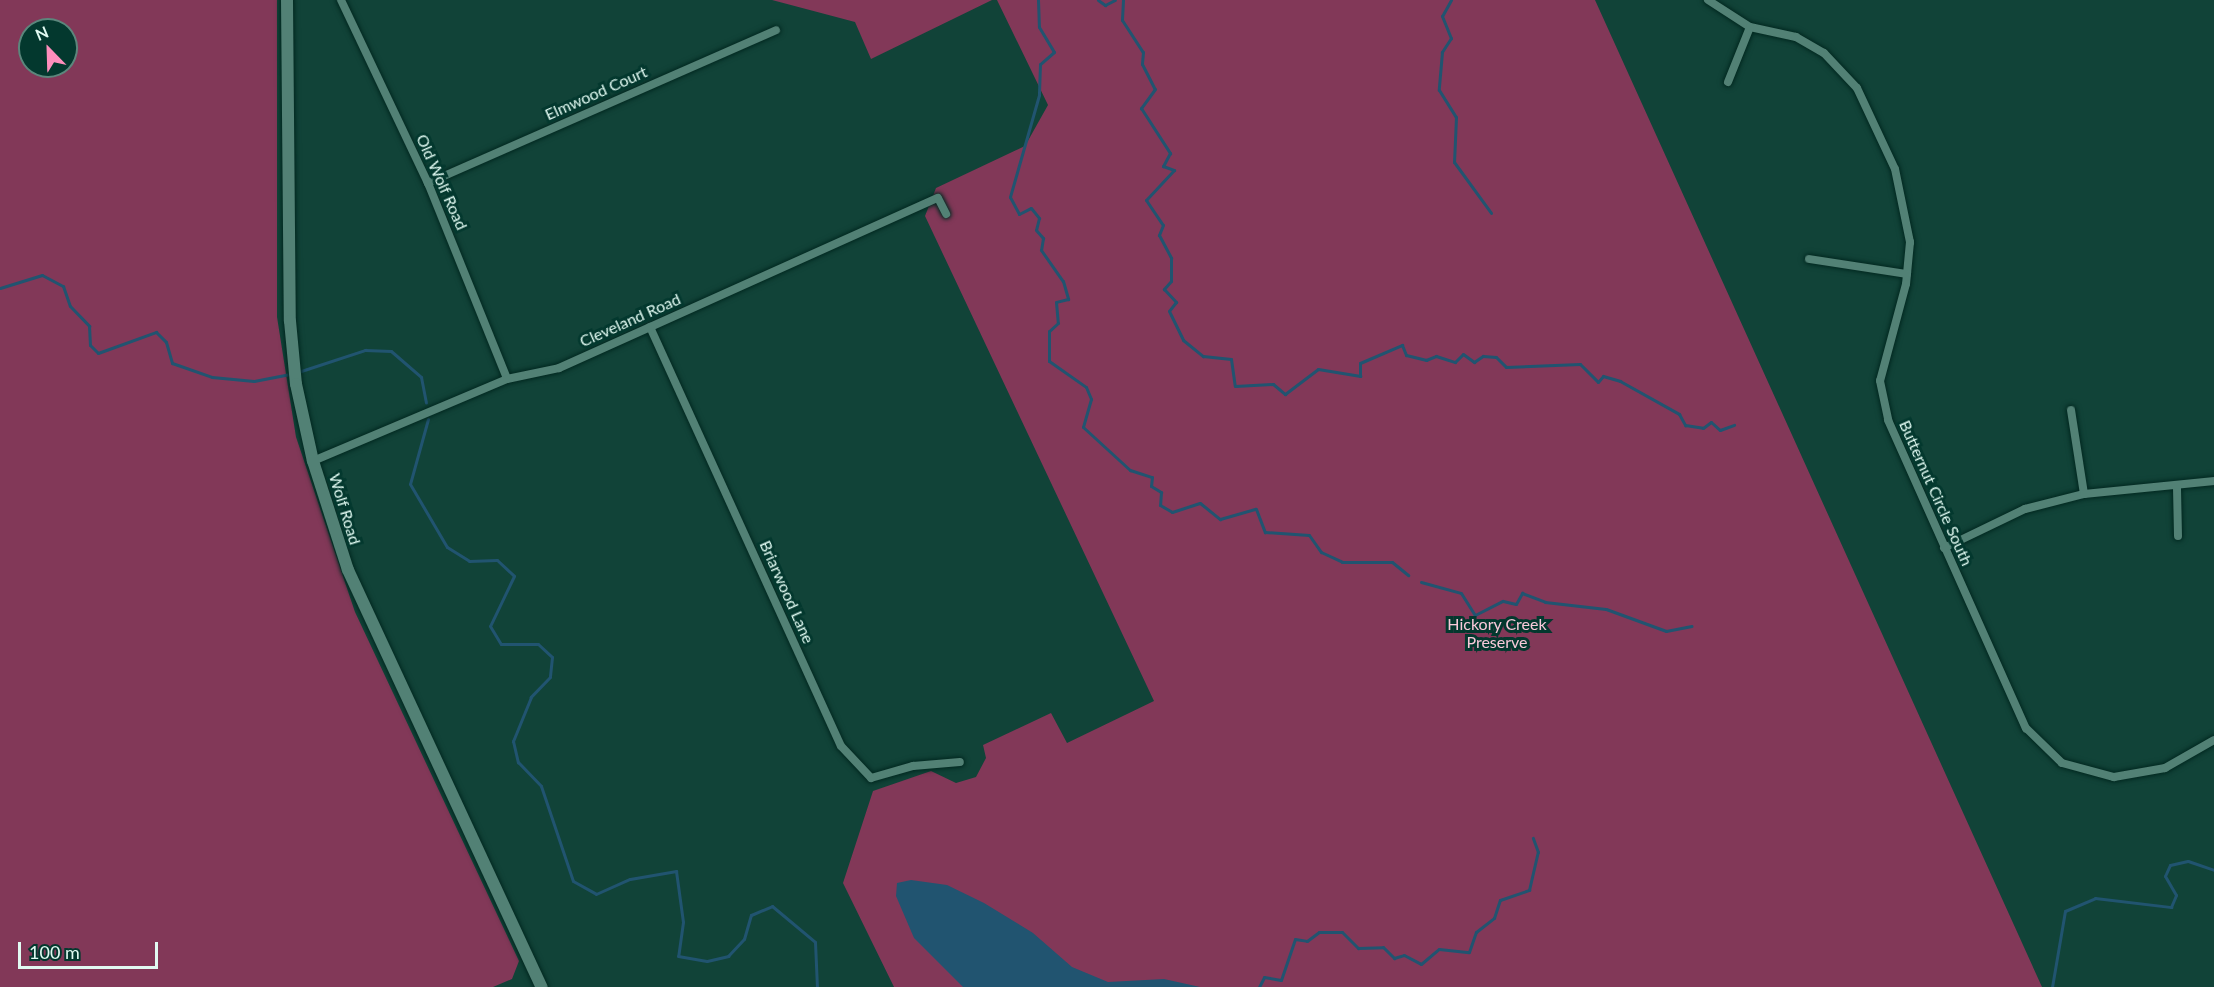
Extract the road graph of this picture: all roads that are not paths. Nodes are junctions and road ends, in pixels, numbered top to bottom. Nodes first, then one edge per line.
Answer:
1 (287, 0) edge
2 (341, 0) edge
3 (1708, 0) edge
4 (1750, 27) junction
5 (776, 30) dead end
6 (1728, 82) dead end
7 (428, 183) junction
8 (945, 214) dead end
9 (1809, 259) dead end
10 (1907, 274) junction
11 (651, 327) junction
12 (507, 379) junction
13 (2071, 410) dead end
14 (313, 461) junction
15 (2214, 481) edge
16 (2177, 488) junction
17 (2084, 494) junction
18 (2178, 536) dead end
19 (1944, 548) junction
20 (2214, 740) edge
21 (960, 762) dead end
22 (542, 987) edge

1 - 14 main road, Wolf Road
2 - 7 street, Old Wolf Road
3 - 4 street, Butternut Circle South
4 - 6 street
4 - 10 street, Butternut Circle South
5 - 7 street, Elmwood Court
7 - 12 street, Old Wolf Road
8 - 11 street, Cleveland Road
9 - 10 street
10 - 19 street, Butternut Circle South
11 - 12 street, Cleveland Road
11 - 21 street, Briarwood Lane
12 - 14 street, Cleveland Road
13 - 17 street
14 - 22 main road, Wolf Road
15 - 16 street
16 - 17 street
16 - 18 street
17 - 19 street
19 - 20 street, Butternut Circle South

